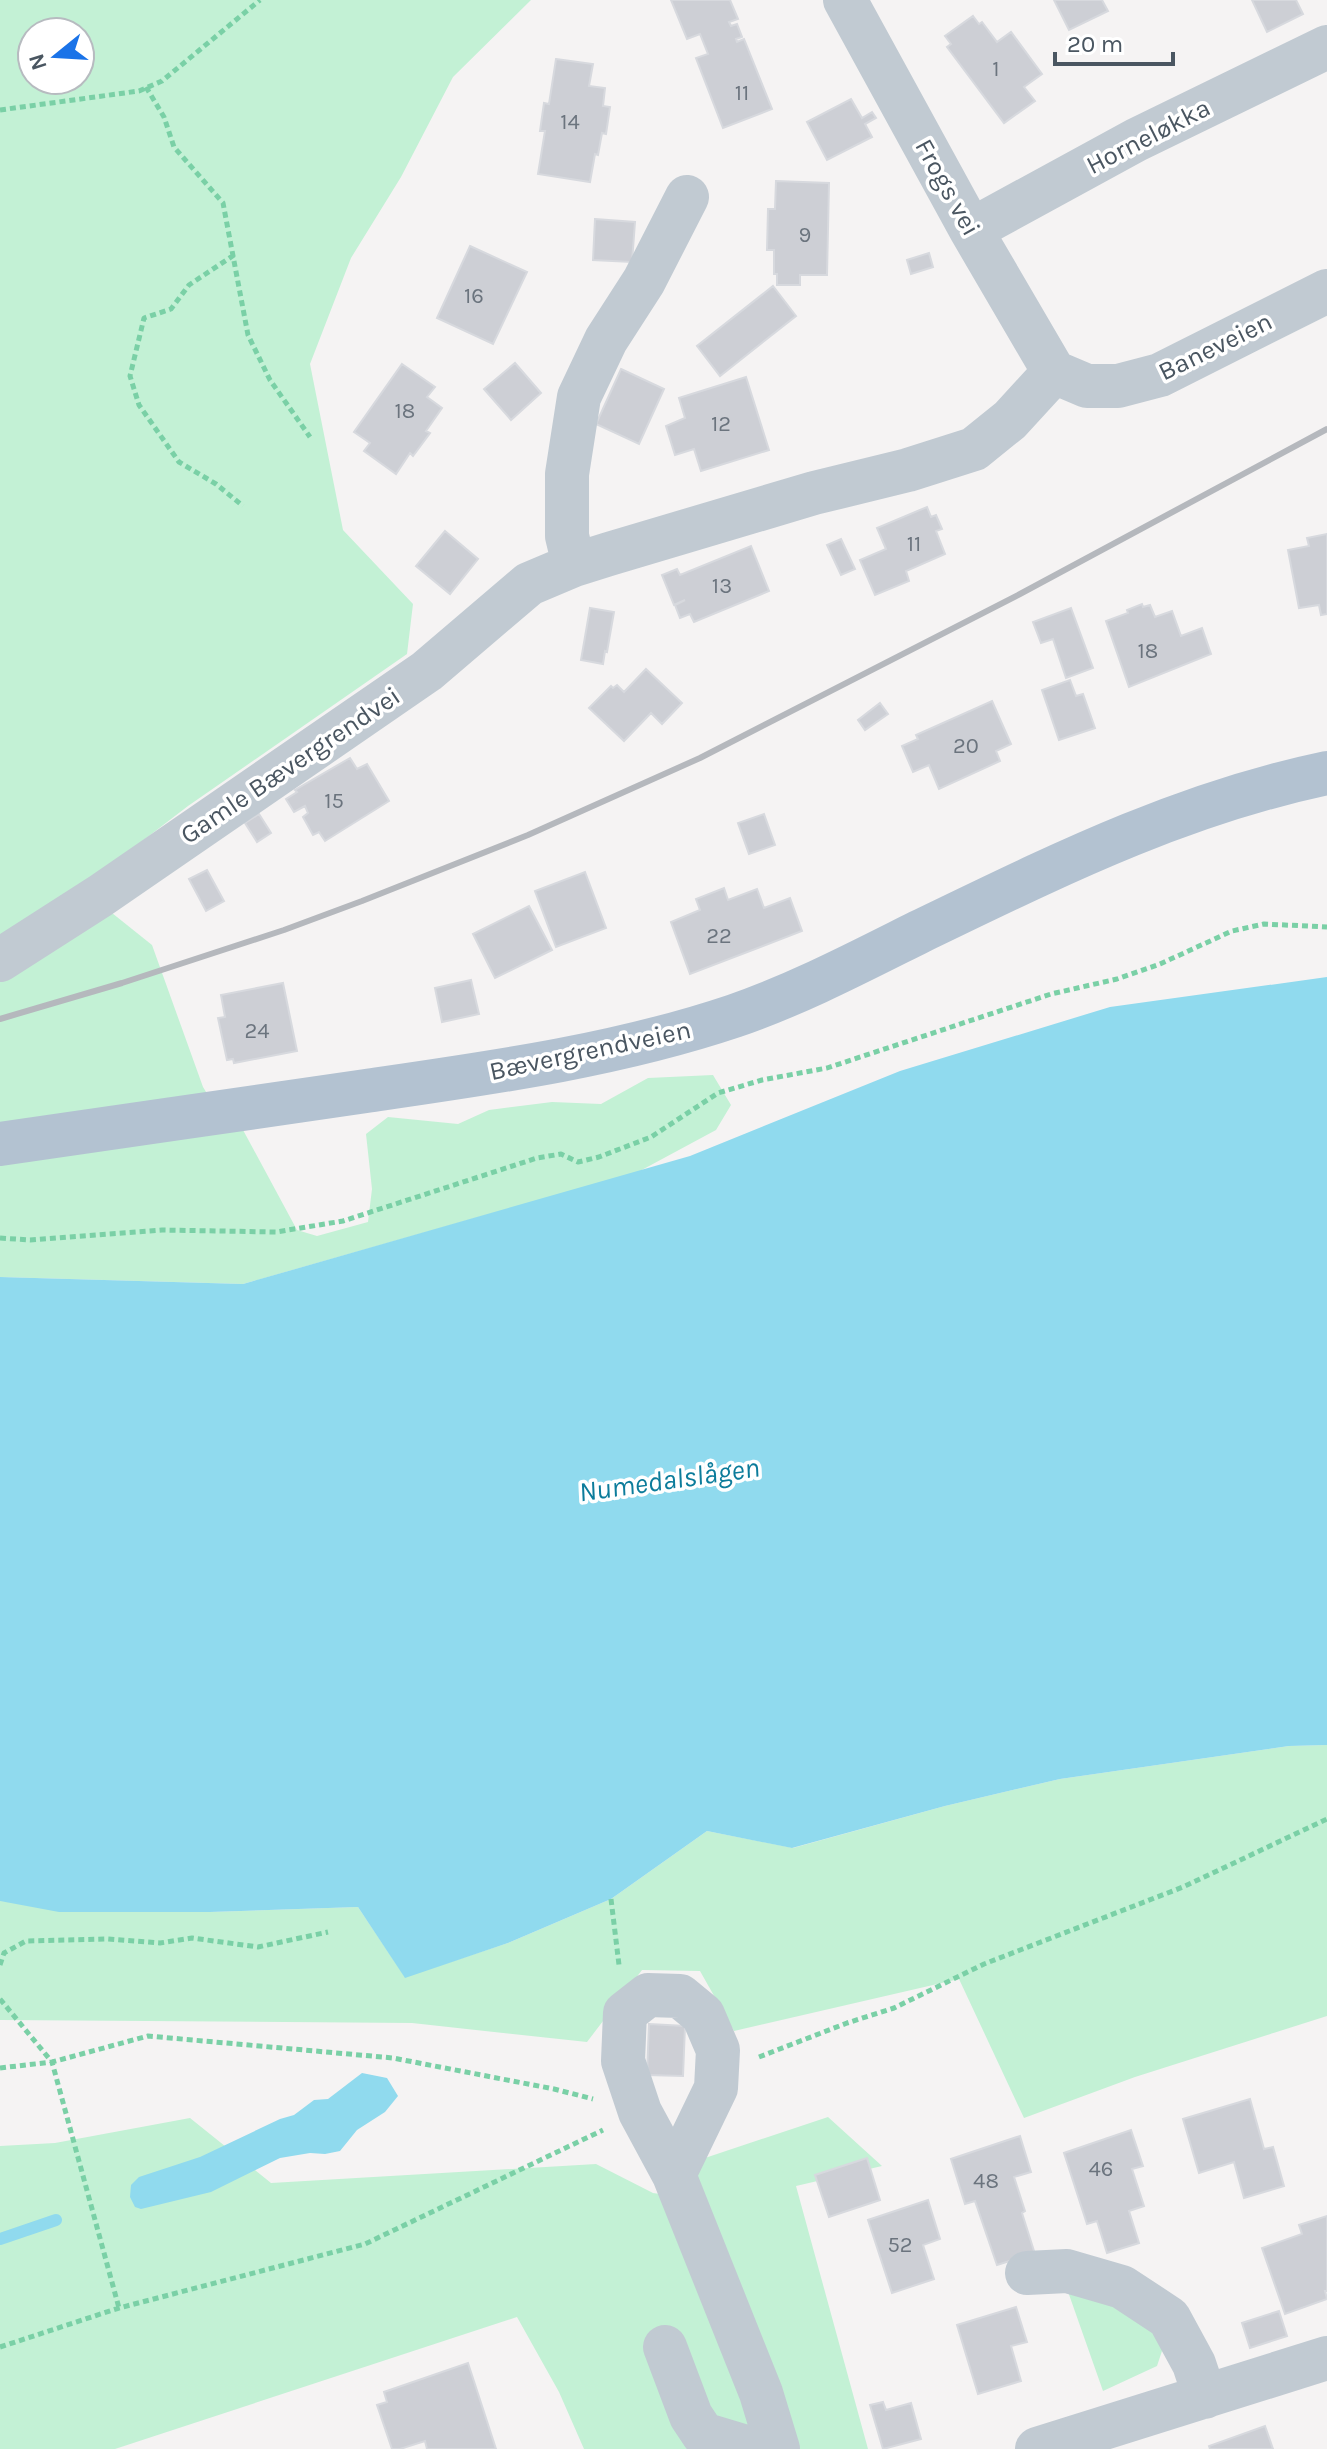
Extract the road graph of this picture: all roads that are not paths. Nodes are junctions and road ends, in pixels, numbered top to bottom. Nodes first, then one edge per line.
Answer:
1 (845, 0) edge
2 (1327, 47) edge
3 (687, 197) dead end
4 (971, 230) junction
5 (1327, 291) edge
6 (1054, 372) junction
7 (574, 565) junction
8 (1327, 773) edge
9 (0, 960) edge
10 (0, 1144) edge
11 (674, 2175) junction
12 (1027, 2273) dead end
13 (665, 2347) dead end
14 (1325, 2366) edge
15 (1205, 2397) junction
16 (753, 2449) edge
17 (778, 2449) edge
18 (1037, 2449) edge

1 - 4 street, Frogs vei
2 - 4 street, Horneløkka
3 - 7 street
4 - 6 street, Frogs vei
5 - 6 street, Baneveien
6 - 7 street, Gamle Bævergrendvei
7 - 9 street, Gamle Bævergrendvei
8 - 10 main road, Bævergrendveien
11 - 11 street
11 - 17 street
12 - 15 street
13 - 16 street
14 - 15 street
15 - 18 street

